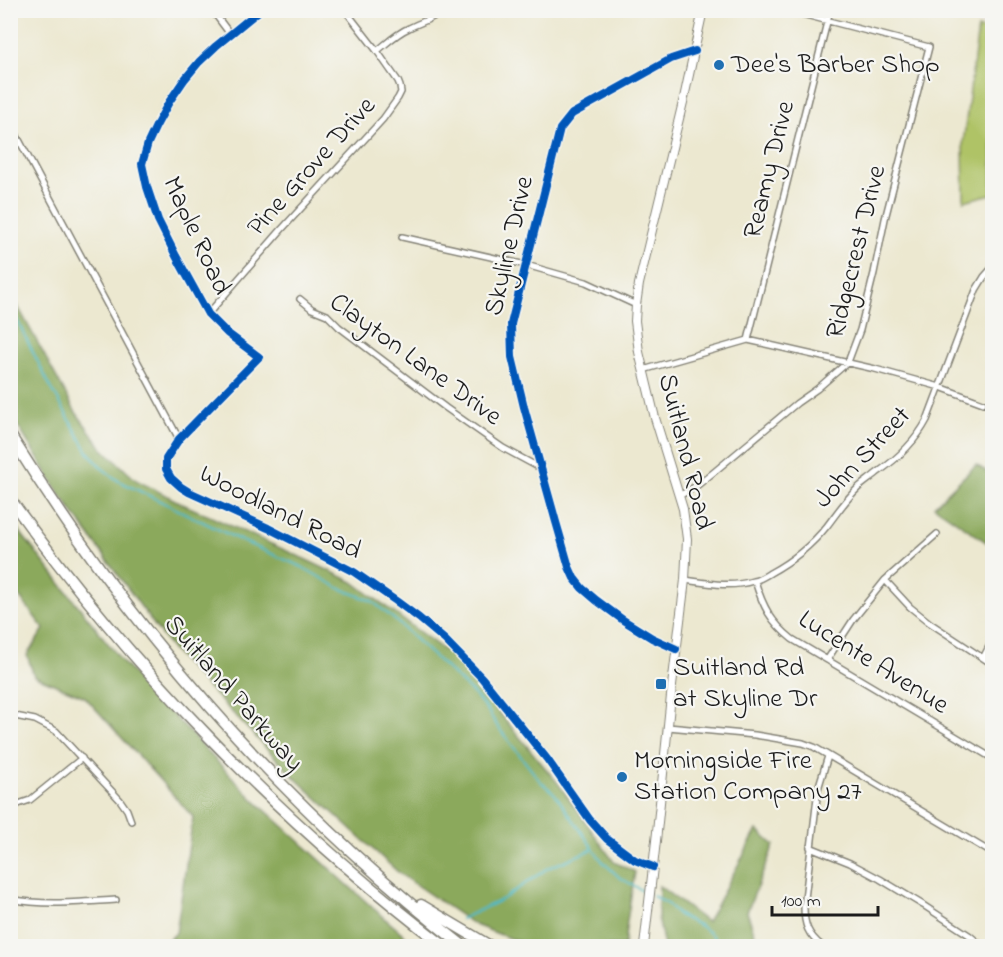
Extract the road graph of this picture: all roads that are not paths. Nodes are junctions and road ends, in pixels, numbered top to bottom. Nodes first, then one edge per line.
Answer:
1 (212, 10) edge
2 (260, 10) edge
3 (345, 10) edge
4 (444, 10) edge
5 (703, 10) edge
6 (786, 10) edge
7 (830, 10) edge
8 (827, 22) junction
9 (230, 34) junction
10 (377, 51) junction
11 (694, 51) junction
12 (10, 120) edge
13 (402, 237) dead end
14 (526, 265) junction
15 (993, 268) edge
16 (300, 299) dead end
17 (636, 305) junction
18 (208, 314) junction
19 (748, 340) junction
20 (848, 362) junction
21 (643, 370) junction
22 (940, 387) junction
23 (983, 403) dead end
24 (10, 435) edge
25 (179, 439) junction
26 (540, 468) junction
27 (679, 496) junction
28 (10, 499) edge
29 (937, 534) dead end
30 (685, 580) junction
31 (885, 580) junction
32 (755, 581) junction
33 (993, 641) edge
34 (676, 650) junction
35 (983, 658) junction
36 (827, 660) junction
37 (993, 664) edge
38 (10, 716) edge
39 (668, 727) junction
40 (828, 756) junction
41 (993, 758) edge
42 (82, 759) junction
43 (10, 807) edge
44 (131, 821) dead end
45 (810, 847) junction
46 (993, 852) edge
47 (363, 862) junction
48 (653, 867) junction
49 (10, 899) edge
50 (116, 900) dead end
51 (404, 916) junction
52 (434, 946) edge
53 (444, 946) edge
54 (463, 946) edge
55 (490, 946) edge
56 (644, 946) edge
57 (822, 946) edge
58 (982, 946) edge

1 - 9 street
2 - 9 street, Maple Road
3 - 10 street, Pine Grove Drive
4 - 10 street
5 - 11 main road, Suitland Road
6 - 8 street
7 - 8 street, Reamy Drive
8 - 19 street, Reamy Drive
8 - 20 street, Ridgecrest Drive
9 - 18 street, Maple Road
10 - 18 street, Pine Grove Drive
11 - 14 street, Skyline Drive
11 - 17 main road, Suitland Road
12 - 25 street, Woodland Road
13 - 14 street
14 - 17 street
14 - 26 street, Skyline Drive
15 - 22 street, John Street
16 - 26 street, Clayton Lane Drive
17 - 21 main road, Suitland Road
18 - 25 street, Maple Road
19 - 20 street
19 - 21 street
20 - 22 street
20 - 27 street, Ridgecrest Drive
21 - 27 main road, Suitland Road
22 - 23 street
22 - 32 street, John Street
24 - 47 highway, Suitland Parkway
25 - 48 street, Woodland Road
26 - 34 street, Skyline Drive
27 - 30 main road, Suitland Road
28 - 51 highway, Suitland Parkway
29 - 31 street
30 - 32 street, John Street
30 - 34 main road, Suitland Road
31 - 35 street
31 - 36 street
32 - 36 street, Lucente Avenue
33 - 35 street
34 - 39 main road, Suitland Road
35 - 37 street
36 - 41 street, Lucente Avenue
38 - 42 street
39 - 40 street
39 - 48 main road, Suitland Road
40 - 45 street
40 - 46 street
42 - 43 street
42 - 44 street
45 - 57 street
45 - 58 street
47 - 54 highway, Suitland Parkway
47 - 55 highway
48 - 56 main road, Suitland Road
49 - 50 street
51 - 52 highway
51 - 53 highway, Suitland Parkway

